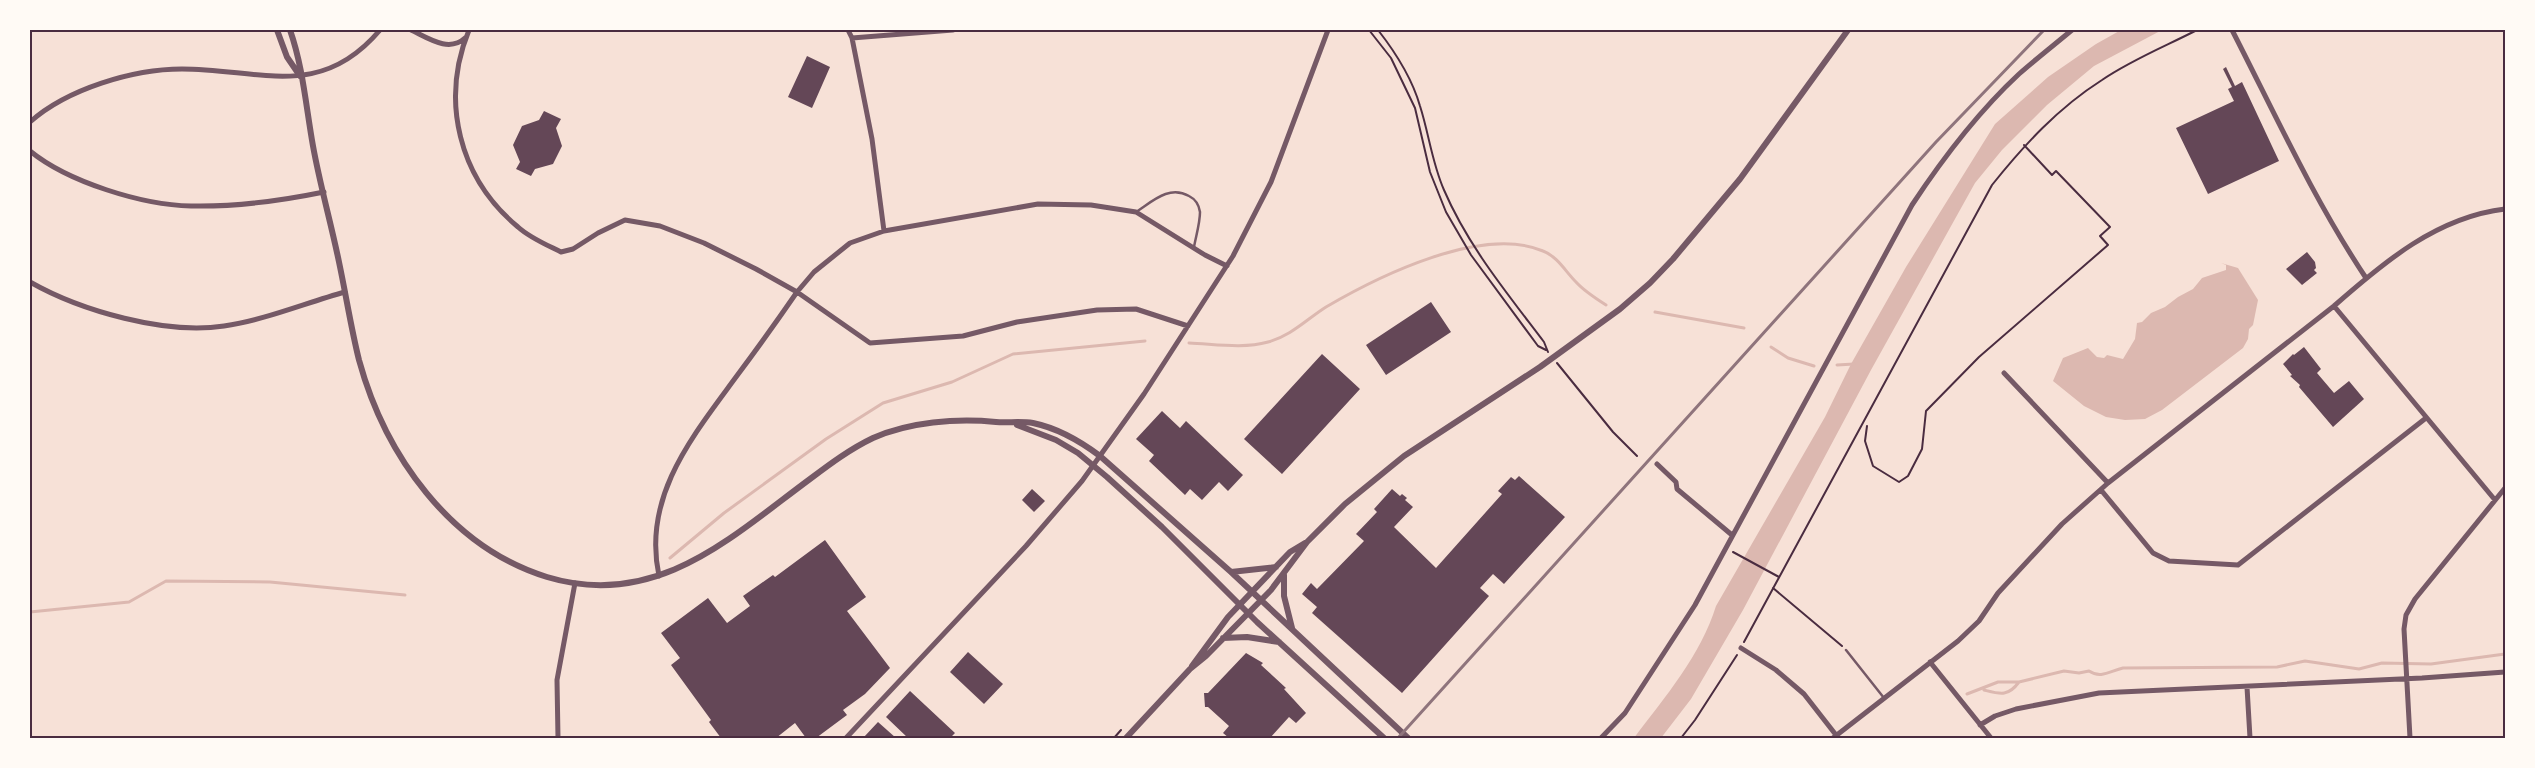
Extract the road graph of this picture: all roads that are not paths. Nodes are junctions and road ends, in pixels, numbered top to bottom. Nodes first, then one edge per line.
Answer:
1 (277, 30) edge
2 (290, 30) edge
3 (411, 30) edge
4 (469, 30) edge
5 (848, 30) edge
6 (952, 30) edge
7 (1328, 30) edge
8 (1848, 30) edge
9 (2072, 30) edge
10 (2232, 30) edge
11 (381, 31) edge
12 (466, 37) junction
13 (852, 38) junction
14 (300, 77) junction
15 (30, 122) edge
16 (30, 151) edge
17 (324, 192) junction
18 (2505, 208) edge
19 (1136, 212) junction
20 (884, 230) junction
21 (1194, 247) junction
22 (1227, 266) junction
23 (2366, 278) junction
24 (30, 282) edge
25 (345, 292) junction
26 (796, 292) junction
27 (2334, 306) junction
28 (1188, 326) junction
29 (2004, 373) dead end
30 (2426, 418) junction
31 (1013, 423) junction
32 (1100, 456) junction
33 (1657, 464) dead end
34 (1094, 466) junction
35 (2108, 483) junction
36 (2505, 488) edge
37 (2101, 490) junction
38 (2495, 500) junction
39 (1732, 536) junction
40 (1307, 542) junction
41 (1276, 567) junction
42 (1230, 572) junction
43 (1284, 575) junction
44 (659, 576) junction
45 (575, 583) junction
46 (1252, 592) junction
47 (1261, 600) junction
48 (1240, 604) junction
49 (1248, 612) junction
50 (1292, 630) junction
51 (1223, 638) junction
52 (1280, 643) junction
53 (1741, 648) road end
54 (1846, 650) road end
55 (1930, 662) junction
56 (1190, 669) junction
57 (2505, 672) edge
58 (2407, 678) junction
59 (2247, 686) junction
60 (1885, 699) junction
61 (1980, 725) junction
62 (1834, 737) edge
63 (558, 738) edge
64 (846, 738) edge
65 (1126, 738) edge
66 (1384, 738) edge
67 (1408, 738) edge
68 (1601, 738) edge
69 (1991, 738) edge
70 (2250, 738) edge
71 (2410, 738) edge

1 - 14 street
2 - 14 street
3 - 12 street
4 - 12 street
5 - 13 street
6 - 13 street
7 - 22 street
8 - 40 street
9 - 39 street
10 - 23 street
11 - 14 street
12 - 26 street
13 - 20 street
14 - 15 street
14 - 17 street
16 - 17 street
17 - 25 street
18 - 23 street
19 - 20 street
19 - 21 street
19 - 21 lane
20 - 26 street
21 - 22 street
22 - 28 street
23 - 27 street
24 - 25 street
25 - 45 street
26 - 28 street
26 - 44 street
27 - 30 street
27 - 35 street
28 - 32 street
29 - 35 street
30 - 37 street
30 - 38 street
31 - 32 street
31 - 34 street
31 - 44 street
32 - 34 street
32 - 42 street
33 - 39 street
34 - 48 street
34 - 64 street
35 - 37 street
36 - 38 street
37 - 55 street
38 - 58 street
39 - 68 street
40 - 41 street
40 - 43 street
41 - 42 street
41 - 46 street
42 - 46 street
43 - 47 street
43 - 50 street
44 - 45 street
45 - 63 street
46 - 47 street
46 - 48 street
47 - 49 street
47 - 50 street
48 - 49 street
48 - 56 street
49 - 51 street
49 - 52 street
50 - 67 street
51 - 52 street
51 - 56 street
52 - 66 street
53 - 62 street
54 - 60 lane
55 - 60 street
55 - 61 street
56 - 65 street
57 - 58 street
58 - 59 street
58 - 71 street
59 - 61 street
59 - 70 street
60 - 62 street
61 - 69 street

